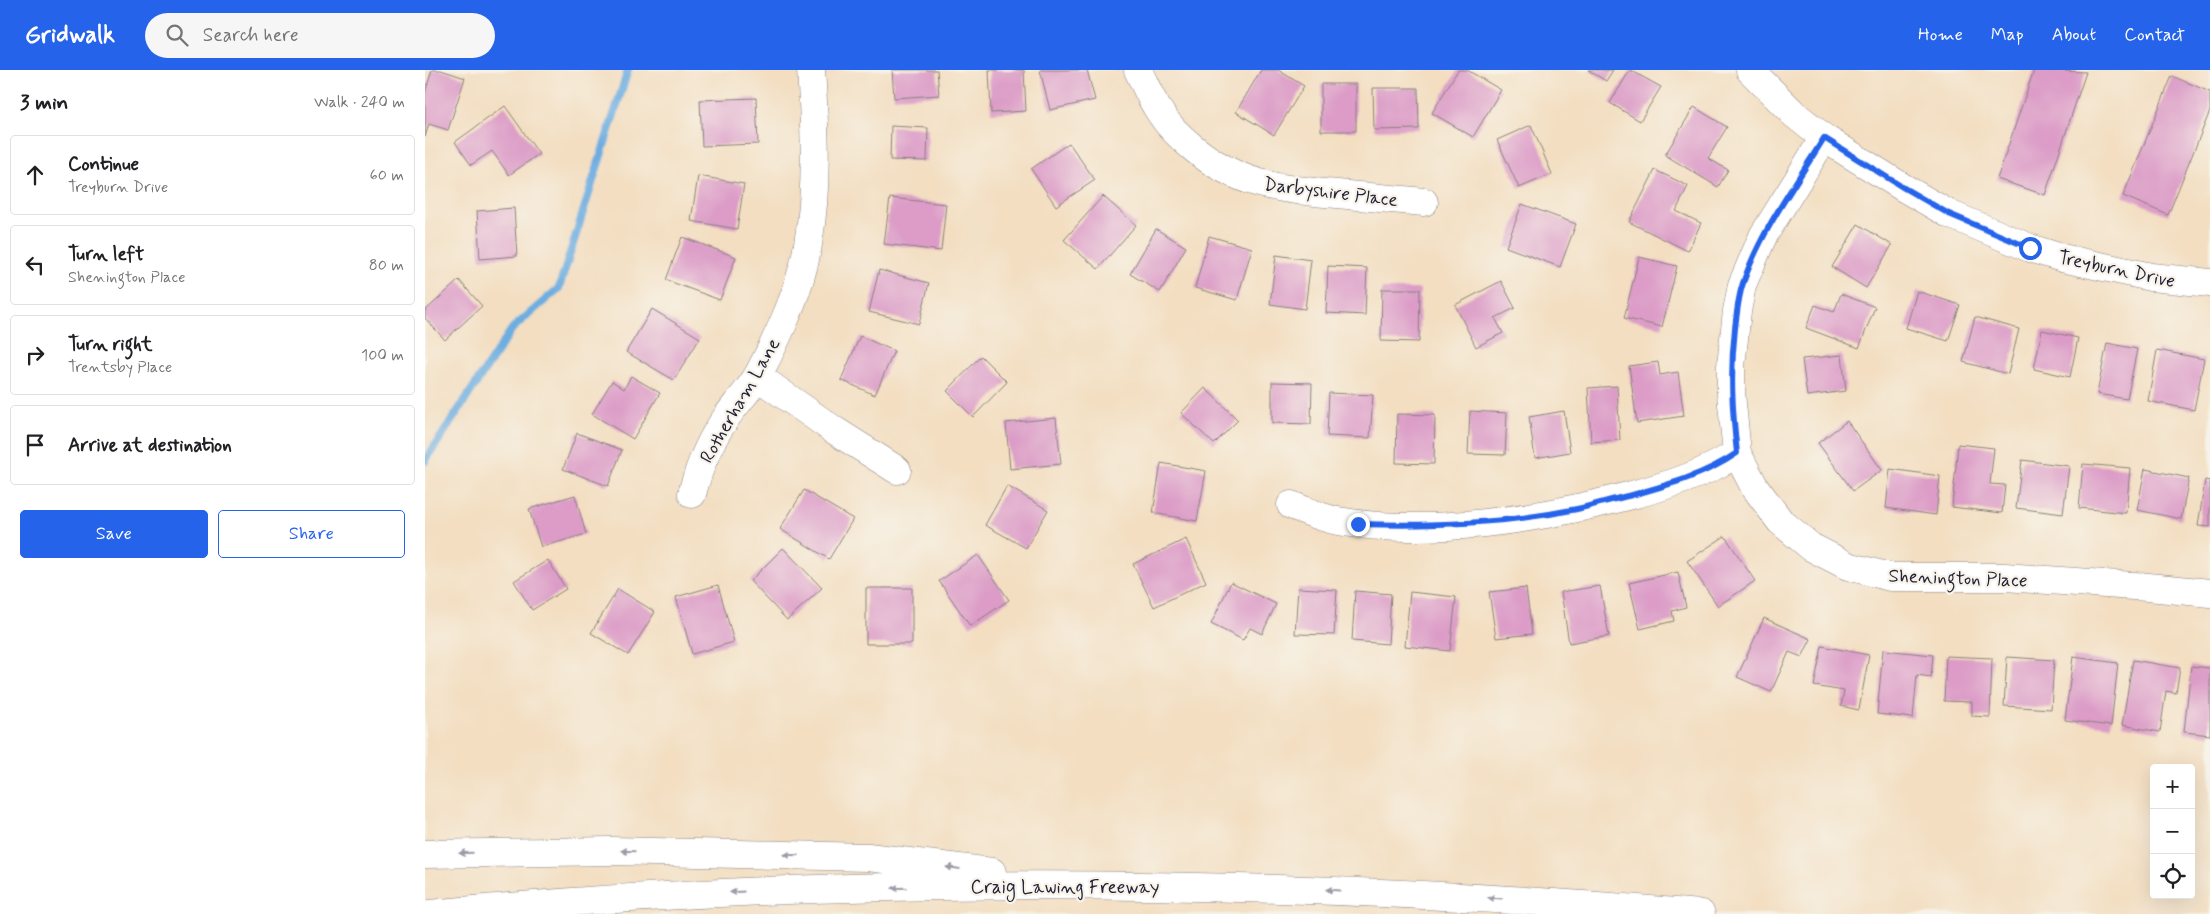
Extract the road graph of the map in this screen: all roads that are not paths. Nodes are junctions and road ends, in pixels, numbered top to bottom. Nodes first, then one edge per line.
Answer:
1 (811, 70) edge
2 (1138, 70) edge
3 (1750, 70) edge
4 (1824, 138) junction
5 (1424, 202) dead end
6 (2210, 283) edge
7 (757, 376) junction
8 (1737, 453) junction
9 (897, 470) dead end
10 (691, 494) dead end
11 (1291, 505) dead end
12 (2210, 594) edge
13 (425, 854) edge
14 (1088, 884) junction
15 (429, 914) edge
16 (1701, 914) edge

1 - 7 main road, Rotherham Lane
2 - 5 main road, Darbyshire Place
3 - 4 main road, Treyburn Drive
4 - 6 main road, Treyburn Drive
4 - 8 main road, Shenington Place
7 - 9 main road
7 - 10 main road, Rotherham Lane
8 - 11 main road
8 - 12 main road, Shenington Place
14 -> 13 main road
14 -> 15 main road, Craig Lawing Freeway
16 -> 14 main road, Craig Lawing Freeway

